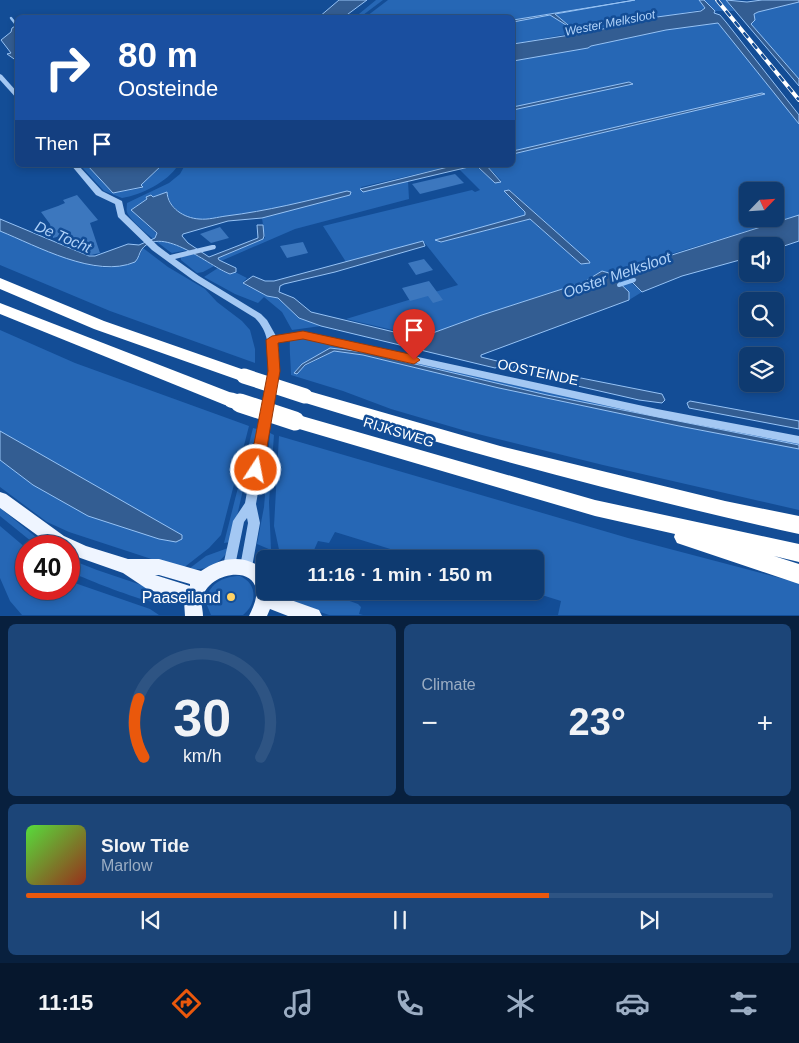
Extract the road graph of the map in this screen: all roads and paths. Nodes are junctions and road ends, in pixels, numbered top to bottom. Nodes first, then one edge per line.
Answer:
1 (0, 76) edge
2 (15, 94) edge
3 (76, 167) edge
4 (146, 238) joint
5 (212, 246) dead end
6 (155, 248) joint
7 (169, 258) junction
8 (0, 283) edge
9 (0, 308) edge
10 (272, 340) junction
11 (799, 440) edge
12 (0, 500) edge
13 (250, 504) junction
14 (595, 508) junction
15 (799, 525) edge
16 (799, 553) edge
17 (229, 566) junction
18 (128, 567) junction
19 (246, 568) junction
20 (256, 574) edge
21 (799, 574) edge
22 (203, 580) junction
23 (194, 596) junction
24 (266, 600) edge
25 (194, 616) edge
26 (313, 616) edge

1 - 2 street
3 - 4 street
4 - 6 street
5 - 7 street
6 - 7 street
7 - 10 street
8 - 15 highway, RIJKSWEG, bridge
9 - 14 highway, RIJKSWEG, bridge
10 - 11 street, OOSTEINDE
10 - 13 street
12 - 18 main road
13 - 17 street
13 - 19 street
14 - 16 highway, RIJKSWEG
14 - 21 highway
17 - 19 main road
17 - 22 main road
18 - 22 main road
18 - 23 main road
19 - 20 main road
22 - 23 main road
23 - 25 main road
24 - 26 main road

